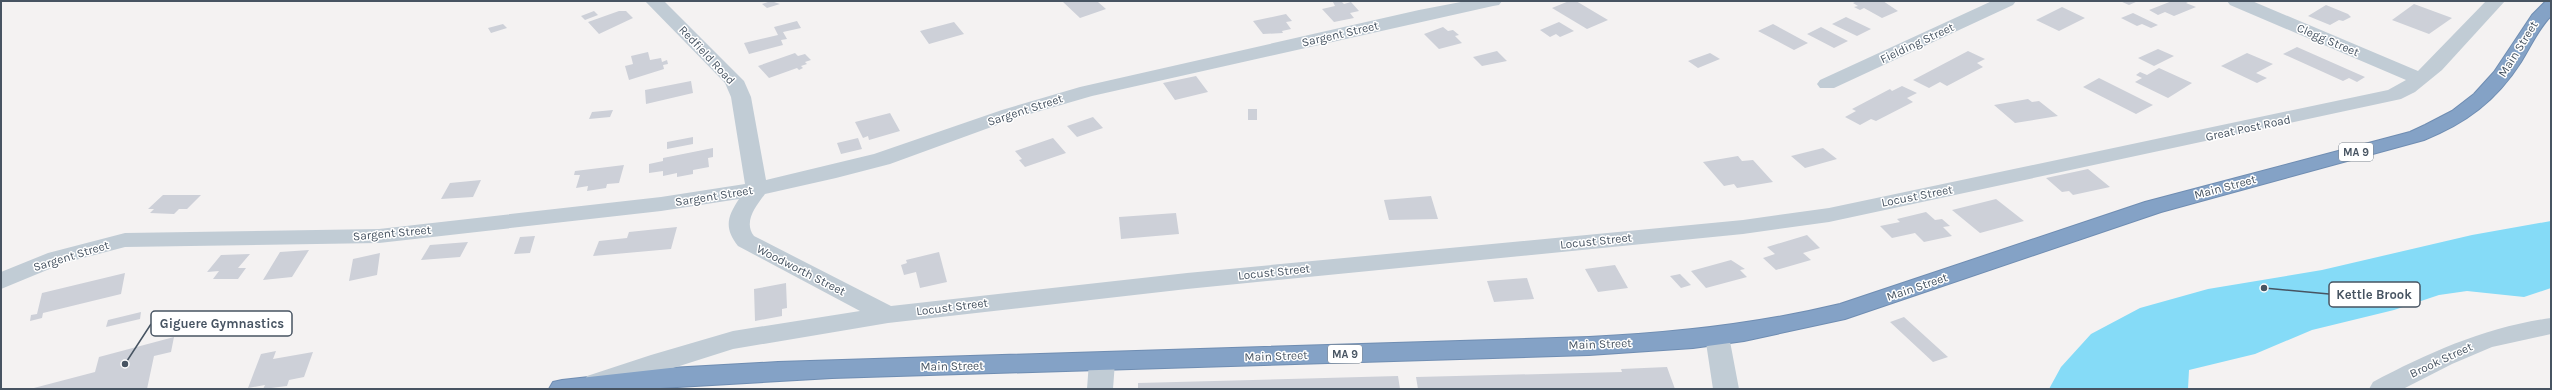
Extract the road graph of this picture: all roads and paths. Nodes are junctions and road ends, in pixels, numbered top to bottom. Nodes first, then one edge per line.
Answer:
1 (654, 1) edge
2 (1493, 1) edge
3 (2007, 1) edge
4 (2236, 1) edge
5 (2496, 1) edge
6 (2551, 6) edge
7 (2420, 79) junction
8 (1827, 84) dead end
9 (1964, 187) joint
10 (757, 189) junction
11 (1, 281) edge
12 (888, 315) junction
13 (2551, 326) edge
14 (1717, 336) junction
15 (1102, 362) junction
16 (589, 385) junction
17 (562, 389) edge
18 (1100, 389) edge
19 (1726, 389) edge
20 (2382, 389) edge

1 - 10 street, Redfield Road
2 - 10 street, Sargent Street
3 - 8 street, Fielding Street
4 - 7 street, Clegg Street
5 - 7 street, Great Post Road
6 - 14 highway, Main Street / MA 9
7 - 9 street, Great Post Road
9 - 12 street, Locust Street
10 - 11 street, Sargent Street
10 - 12 street, Woodworth Street
12 - 16 street, Locust Street
13 - 20 street, Brook Street
14 - 15 highway, Main Street / MA 9
14 - 19 street
15 - 16 highway, Main Street / MA 9
15 - 18 street
16 - 17 highway, Main Street / MA 9

